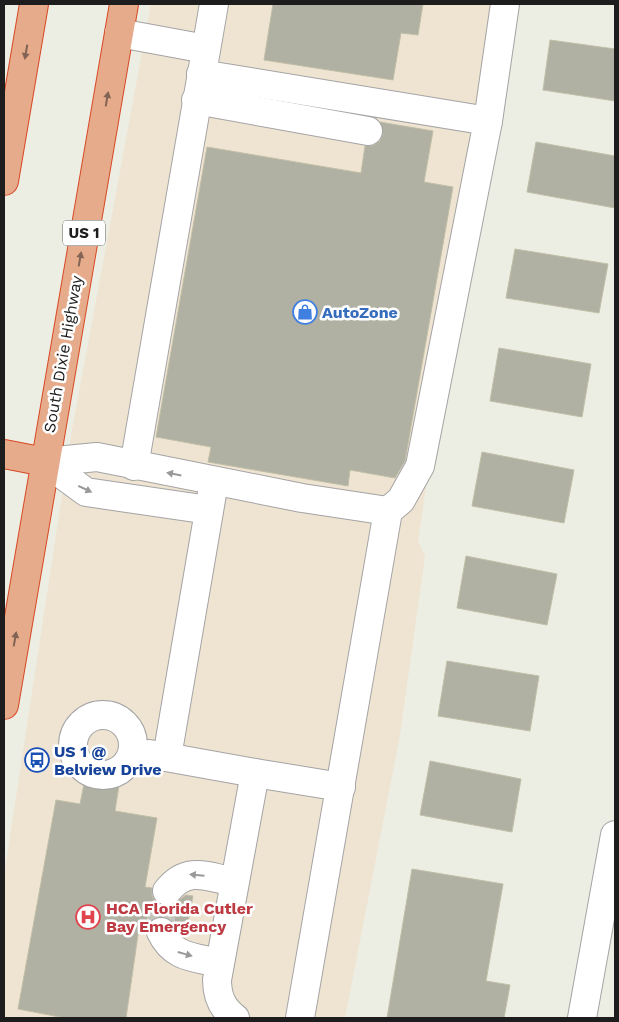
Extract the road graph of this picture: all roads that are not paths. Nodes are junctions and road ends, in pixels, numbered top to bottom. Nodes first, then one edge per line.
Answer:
1 (34, 4) edge
2 (124, 4) edge
3 (214, 4) edge
4 (505, 4) edge
5 (118, 33) junction
6 (199, 85) junction
7 (488, 121) junction
8 (366, 138) dead end
9 (4, 174) edge
10 (4, 454) edge
11 (45, 462) junction
12 (134, 466) junction
13 (214, 482) junction
14 (209, 510) junction
15 (388, 511) junction
16 (4, 705) edge
17 (133, 751) dead end
18 (167, 757) junction
19 (256, 772) junction
20 (341, 787) junction
21 (615, 835) edge
22 (234, 882) junction
23 (167, 891) tunnel mouth
24 (161, 932) tunnel mouth
25 (219, 963) junction
26 (235, 1018) edge
27 (300, 1018) edge
28 (582, 1018) edge

1 -> 9 highway
2 - 5 highway, South Dixie Highway / US 1
3 - 6 street
4 - 7 street
5 - 6 street
11 -> 5 highway, South Dixie Highway / US 1
6 - 7 street
6 - 8 street
6 - 12 street
7 - 15 street
10 - 11 highway
11 - 12 street
11 -> 14 street
16 -> 11 highway, South Dixie Highway / US 1
13 -> 12 street
13 - 14 street
13 - 15 street
14 - 18 street
15 - 20 street
17 - 18 street
18 - 19 street
19 - 20 street
19 - 22 street
20 - 27 street
21 - 28 street
22 -> 23 street
22 - 25 street
24 -> 25 street
25 - 26 street

